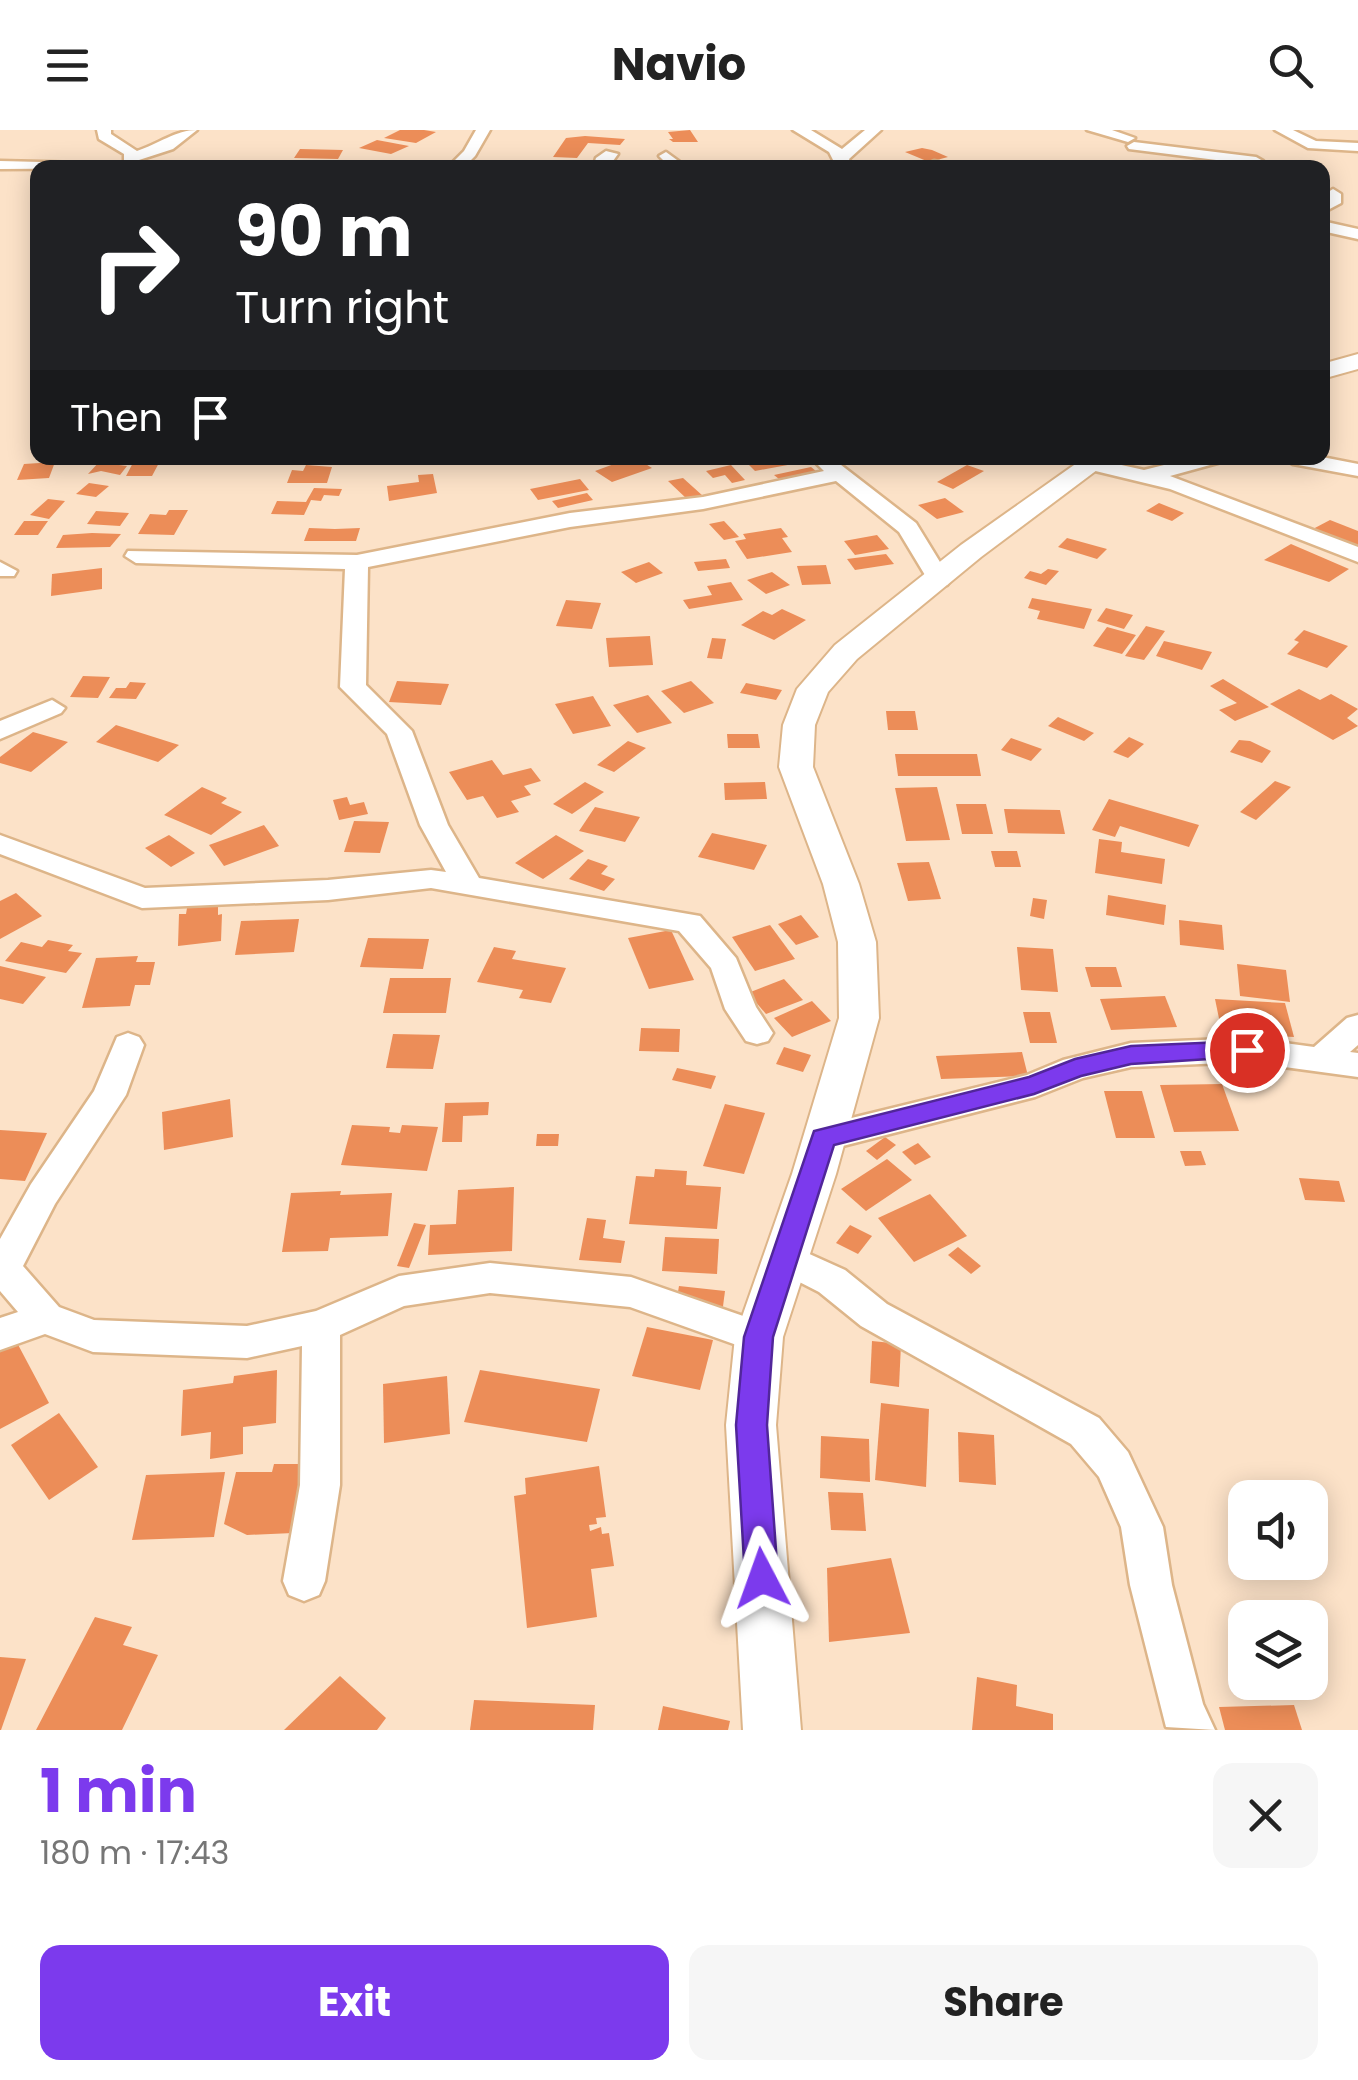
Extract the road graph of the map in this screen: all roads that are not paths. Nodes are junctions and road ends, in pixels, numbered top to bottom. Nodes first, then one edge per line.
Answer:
1 (104, 130) edge
2 (190, 130) edge
3 (483, 130) edge
4 (800, 130) edge
5 (874, 130) edge
6 (1094, 130) edge
7 (1282, 130) edge
8 (1129, 138) edge
9 (1358, 147) edge
10 (611, 154) dead end
11 (666, 156) dead end
12 (125, 160) edge
13 (138, 160) edge
14 (463, 160) edge
15 (602, 160) edge
16 (671, 160) edge
17 (841, 160) edge
18 (846, 160) edge
19 (1147, 160) edge
20 (1245, 160) edge
21 (0, 165) edge
22 (30, 165) edge
23 (1330, 228) edge
24 (1358, 235) edge
25 (1330, 244) edge
26 (1358, 361) edge
27 (1330, 370) edge
28 (829, 465) edge
29 (1088, 465) edge
30 (1111, 465) edge
31 (1188, 465) edge
32 (1330, 465) edge
33 (1358, 470) edge
34 (841, 474) junction
35 (1146, 476) junction
36 (1358, 555) edge
37 (136, 556) dead end
38 (357, 562) junction
39 (940, 580) junction
40 (52, 708) dead end
41 (0, 731) edge
42 (0, 844) edge
43 (468, 885) junction
44 (1358, 1026) edge
45 (757, 1033) dead end
46 (128, 1046) dead end
47 (1323, 1058) junction
48 (1358, 1065) edge
49 (823, 1138) junction
50 (784, 1258) junction
51 (1, 1266) edge
52 (46, 1318) junction
53 (321, 1326) junction
54 (0, 1334) edge
55 (759, 1337) junction
56 (304, 1582) dead end
57 (772, 1730) edge
58 (1192, 1730) edge

1 - 12 street
2 - 13 street
3 - 14 street
4 - 17 street
5 - 18 street
6 - 8 street
7 - 9 street
8 - 19 street
8 - 20 street
10 - 15 street
11 - 16 street
21 - 22 street
23 - 24 street
24 - 25 street
26 - 27 street
28 - 34 street
29 - 39 street
30 - 35 street
31 - 35 street
32 - 33 street
34 - 38 street
34 - 39 street
35 - 36 street
37 - 38 street
38 - 43 street
39 - 49 street
40 - 41 street
42 - 43 street
43 - 45 street
44 - 47 street
46 - 51 street
47 - 48 street
47 - 49 street
49 - 50 street
50 - 55 street
50 - 58 street
51 - 52 street
52 - 53 street
52 - 54 street
53 - 55 street
53 - 56 street
55 - 57 street

